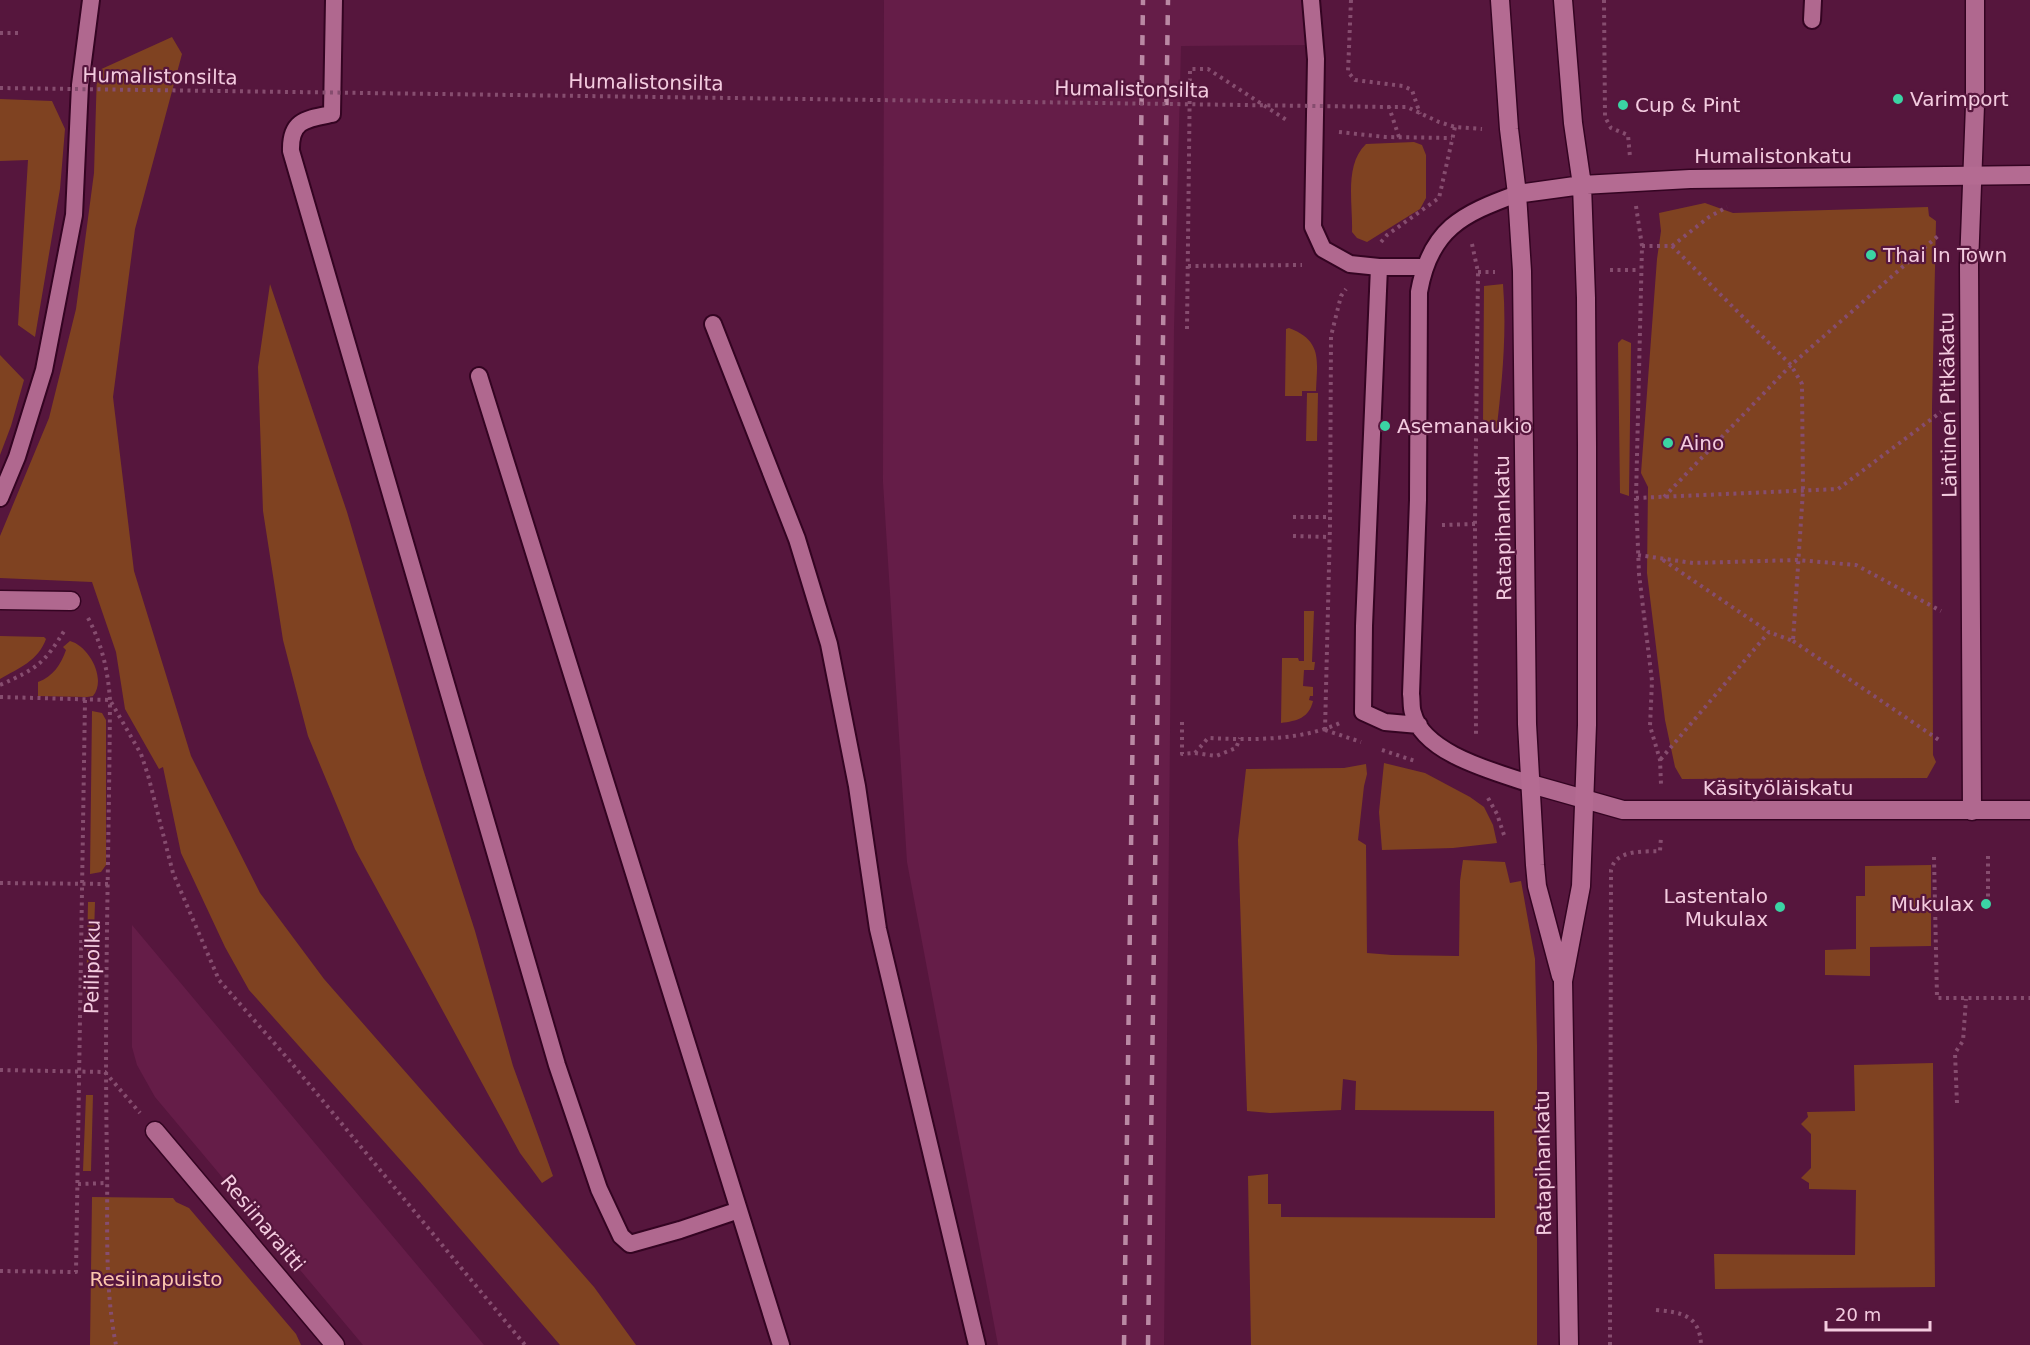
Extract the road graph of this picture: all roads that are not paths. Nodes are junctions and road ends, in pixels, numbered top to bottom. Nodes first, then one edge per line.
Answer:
1 (91, 0) edge
2 (334, 0) edge
3 (1311, 0) edge
4 (1500, 0) edge
5 (1563, 0) edge
6 (1812, 0) edge
7 (1975, 0) edge
8 (1812, 20) dead end
9 (2030, 175) edge
10 (1972, 176) junction
11 (1582, 185) junction
12 (1517, 194) junction
13 (1379, 267) junction
14 (1424, 267) junction
15 (713, 324) dead end
16 (479, 375) dead end
17 (0, 498) edge
18 (0, 600) edge
19 (71, 601) road end
20 (1419, 725) junction
21 (1531, 784) junction
22 (1584, 799) junction
23 (2030, 810) edge
24 (1972, 811) junction
25 (1563, 981) junction
26 (155, 1131) road end
27 (739, 1210) junction
28 (335, 1345) edge
29 (781, 1345) edge
30 (977, 1345) edge
31 (1569, 1345) edge

1 - 17 lane
2 - 27 lane
3 - 13 lane
4 - 12 main road, Ratapihankatu
5 - 11 main road, Ratapihankatu
6 - 8 lane
7 - 10 street, Läntinen Pitkäkatu
9 - 10 main road, Humalistonkatu
10 - 11 main road, Humalistonkatu
10 - 24 street, Läntinen Pitkäkatu
11 - 12 main road, Humalistonkatu
11 - 22 main road, Ratapihankatu
12 - 14 lane
12 - 21 main road, Ratapihankatu
13 - 14 lane
13 - 20 lane
14 - 20 lane
15 - 30 lane
16 - 27 lane
18 - 19 street
20 - 21 lane
21 - 22 street, Käsityöläiskatu
21 - 25 main road, Ratapihankatu
22 - 24 street, Käsityöläiskatu
22 - 25 main road, Ratapihankatu
23 - 24 street, Käsityöläiskatu
25 - 31 main road, Ratapihankatu
26 - 28 street, Resiinaraitti
27 - 29 lane

